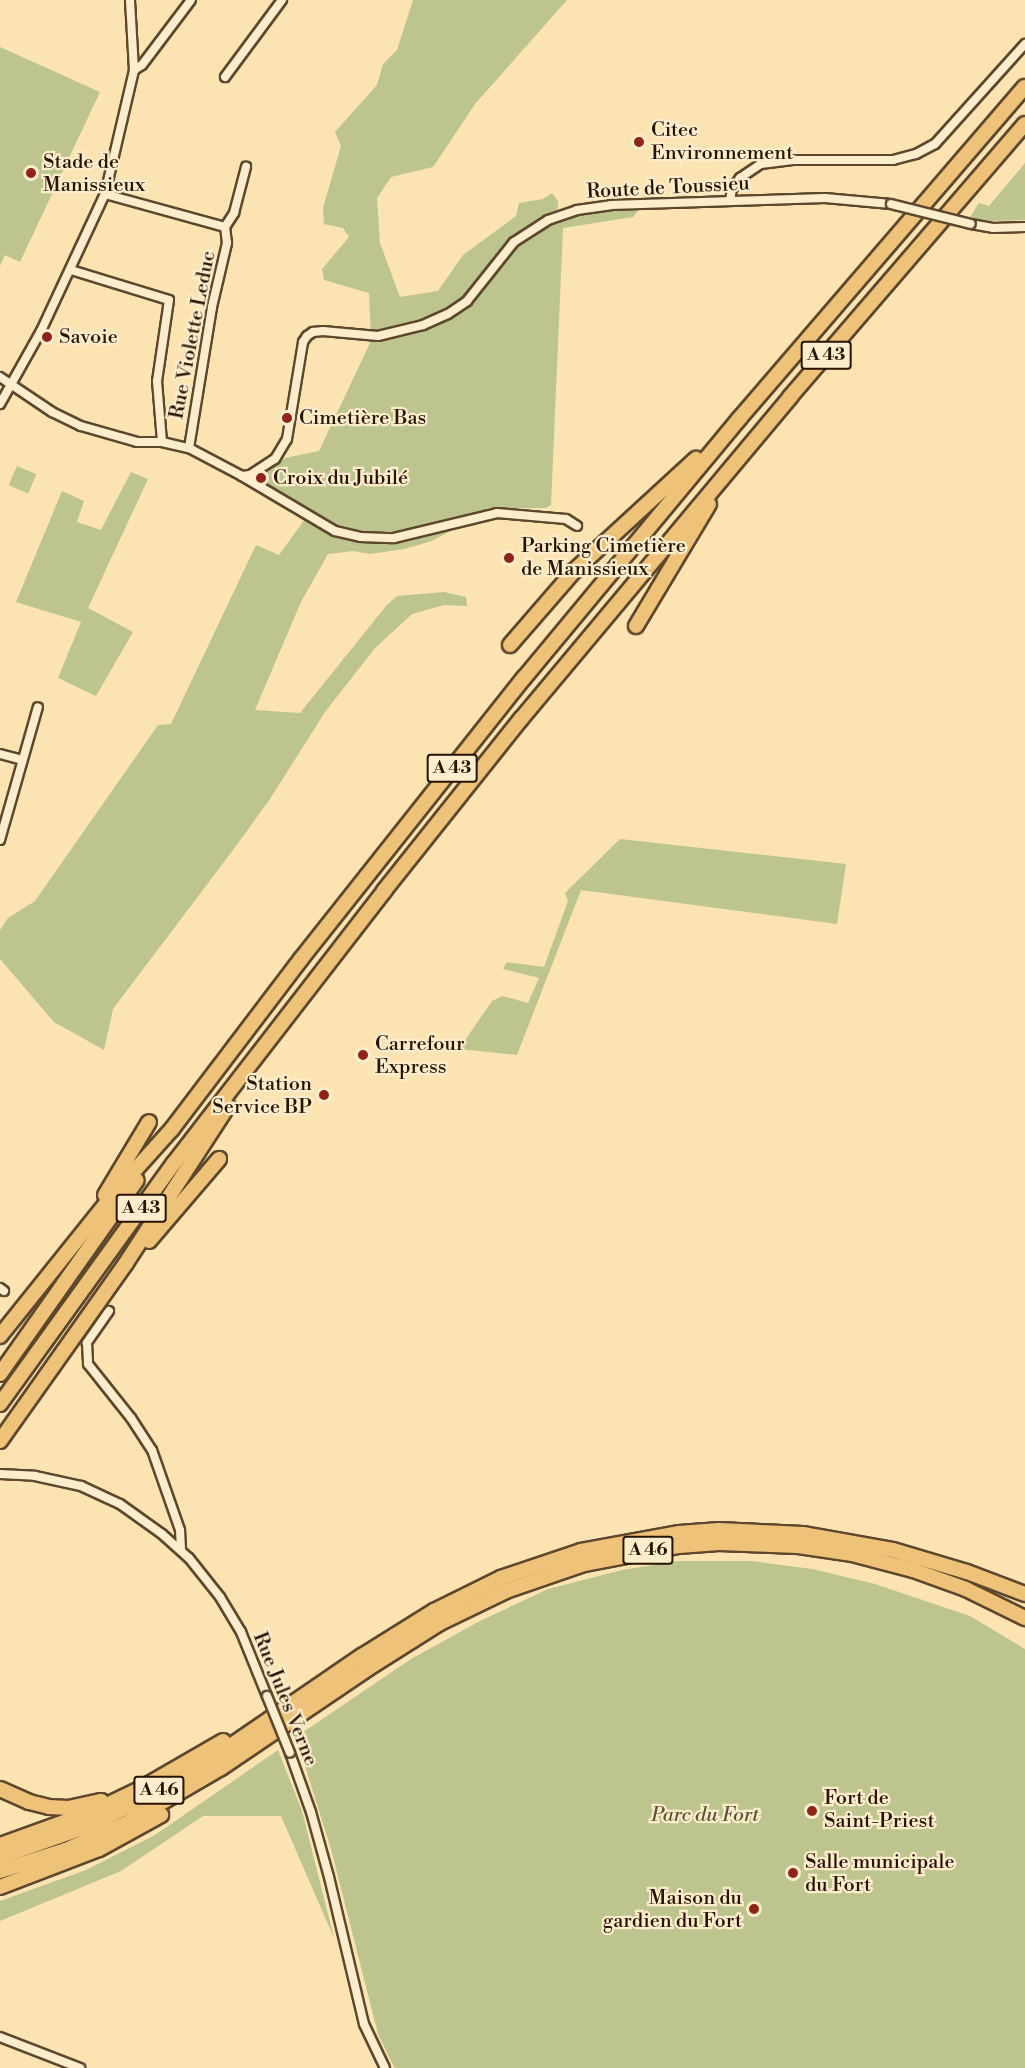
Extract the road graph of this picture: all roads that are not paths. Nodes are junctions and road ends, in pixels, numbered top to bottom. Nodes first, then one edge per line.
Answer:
1 (130, 0) edge
2 (191, 0) edge
3 (282, 0) edge
4 (1025, 44) edge
5 (134, 70) junction
6 (225, 77) dead end
7 (1025, 87) edge
8 (1025, 124) edge
9 (246, 167) dead end
10 (105, 194) junction
11 (730, 201) junction
12 (1025, 226) edge
13 (225, 228) junction
14 (71, 270) junction
15 (0, 377) edge
16 (10, 385) junction
17 (0, 404) edge
18 (739, 419) junction
19 (162, 442) junction
20 (189, 448) junction
21 (732, 466) junction
22 (242, 476) junction
23 (577, 526) dead end
24 (636, 626) dead end
25 (510, 645) dead end
26 (38, 707) dead end
27 (0, 754) edge
28 (22, 760) junction
29 (3, 817) edge
30 (0, 840) edge
31 (287, 1016) junction
32 (149, 1122) dead end
33 (172, 1129) junction
34 (219, 1159) dead end
35 (77, 1240) junction
36 (104, 1295) junction
37 (109, 1311) dead end
38 (0, 1336) edge
39 (0, 1374) edge
40 (0, 1404) edge
41 (0, 1441) edge
42 (1, 1474) edge
43 (182, 1550) junction
44 (924, 1559) junction
45 (1025, 1594) edge
46 (1024, 1614) edge
47 (304, 1695) junction
48 (261, 1741) junction
49 (140, 1789) junction
50 (0, 1790) edge
51 (0, 1845) edge
52 (0, 1857) edge
53 (0, 1871) edge
54 (0, 1885) edge
55 (0, 2037) edge
56 (80, 2068) edge
57 (385, 2068) edge

1 - 5 street
2 - 5 street
3 - 6 street
4 - 11 street
5 - 10 street
7 - 18 highway, A 43
8 - 21 highway, A 43
9 - 13 street, Rue Violette Leduc
10 - 13 street, Rue Violette Leduc
10 - 14 street
11 - 12 street, Route de Toussieu, bridge
11 - 22 street, Route de Toussieu
13 - 20 street, Rue Violette Leduc
14 - 16 street
14 - 19 street
15 - 16 street
16 - 17 street
16 - 19 street
18 - 25 highway
18 - 33 highway, A 43
19 - 20 street
20 - 22 street
21 - 24 highway
21 - 31 highway, A 43
22 - 23 street
26 - 28 street
27 - 28 street
28 - 29 street
29 - 30 street
31 - 36 highway
31 - 40 highway, A 43
32 - 35 highway
33 - 35 highway
33 - 39 highway, A 43
34 - 36 highway
35 - 38 highway
36 - 41 highway
37 - 43 street
42 - 43 street, Rue Jules Verne
43 - 57 street, Rue Jules Verne, bridge
44 - 45 highway
44 - 46 highway, A 46
44 - 47 highway, A 46
46 - 48 highway, A 46
47 - 49 highway
47 - 52 highway, A 46
48 - 53 highway, A 46
48 - 54 highway
49 - 50 highway
49 - 51 highway
55 - 56 street

